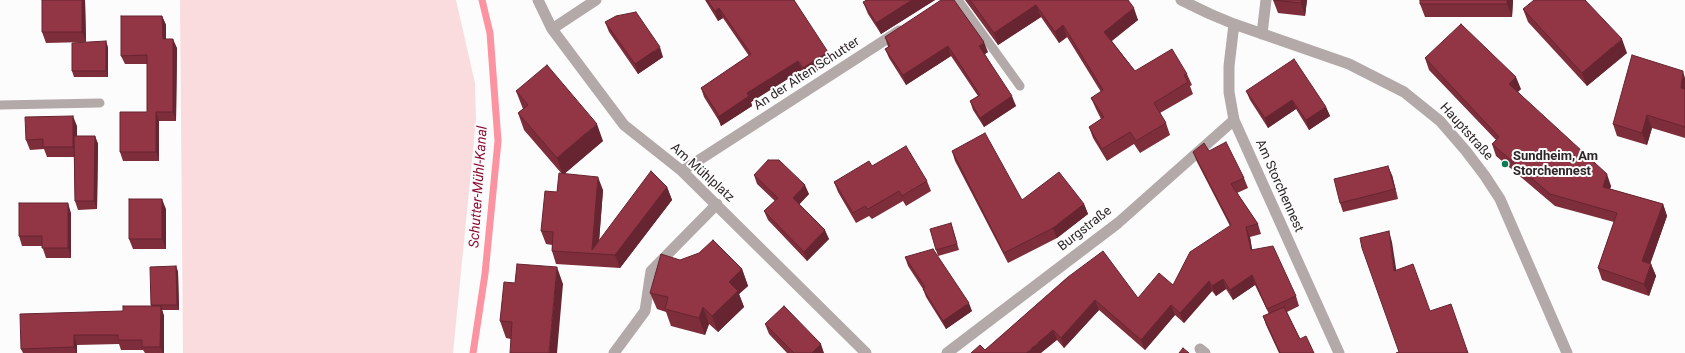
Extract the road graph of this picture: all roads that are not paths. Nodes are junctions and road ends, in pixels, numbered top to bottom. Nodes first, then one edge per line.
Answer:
1 (538, 0) edge
2 (596, 0) edge
3 (958, 0) edge
4 (1182, 0) edge
5 (1266, 0) edge
6 (1234, 24) junction
7 (907, 26) edge
8 (552, 29) junction
9 (1262, 34) junction
10 (1020, 86) dead end
11 (100, 103) dead end
12 (0, 105) edge
13 (1234, 120) junction
14 (682, 171) junction
15 (717, 204) junction
16 (614, 353) edge
17 (866, 353) edge
18 (947, 353) edge
19 (1339, 353) edge
20 (1567, 353) edge

1 - 8 street, Am Mühlplatz
2 - 8 street
3 - 10 lane
4 - 6 street, Hauptstraße
5 - 9 street
6 - 9 street, Hauptstraße
6 - 13 street, Am Storchennest
7 - 14 street, An der Alten Schutter
8 - 14 street, Am Mühlplatz
9 - 20 street, Hauptstraße
11 - 12 lane
13 - 18 street, Burgstraße
13 - 19 street, Am Storchennest
14 - 15 street, Am Mühlplatz
15 - 16 street
15 - 17 street, Am Mühlplatz

